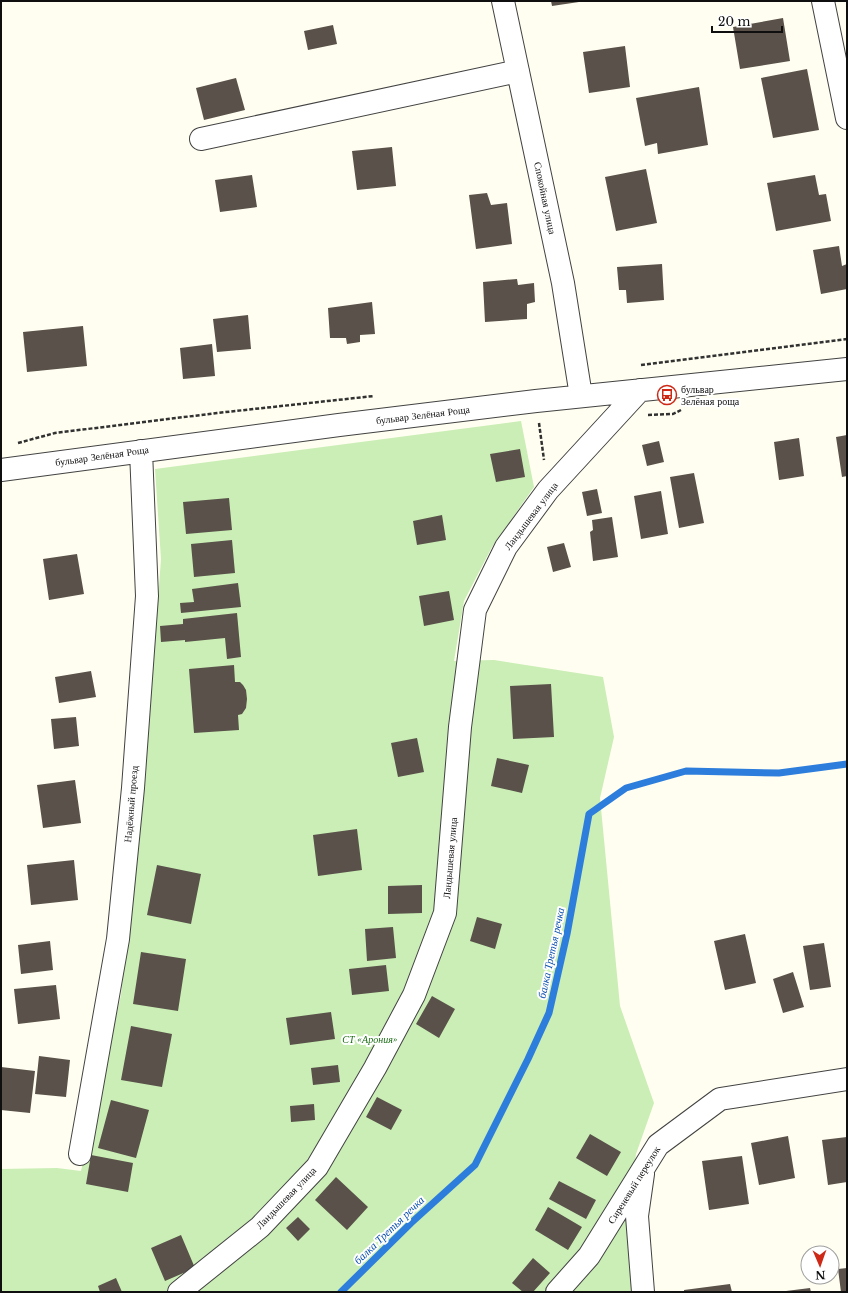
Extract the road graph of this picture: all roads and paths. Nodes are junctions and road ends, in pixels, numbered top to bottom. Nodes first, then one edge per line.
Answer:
1 (503, 1) edge
2 (823, 1) edge
3 (518, 71) junction
4 (847, 118) edge
5 (201, 139) dead end
6 (847, 369) edge
7 (640, 390) junction
8 (581, 396) junction
9 (536, 401) junction
10 (141, 451) junction
11 (1, 470) edge
12 (548, 490) junction
13 (847, 1079) edge
14 (80, 1154) dead end
15 (644, 1167) junction
16 (179, 1292) edge
17 (557, 1292) edge
18 (643, 1292) edge

1 - 3 street, Спокойная улица
2 - 4 street
3 - 5 street
3 - 8 street, Спокойная улица
6 - 7 street, бульвар Зелёная Роща
7 - 8 street, бульвар Зелёная Роща
7 - 12 street, Ландышевая улица
8 - 9 street, бульвар Зелёная Роща
9 - 10 street, бульвар Зелёная Роща
9 - 12 path
10 - 11 street, бульвар Зелёная Роща
10 - 14 street, Надёжный проезд
12 - 16 street, Ландышевая улица
13 - 15 street, Сиреневый переулок
15 - 17 street, Сиреневый переулок
15 - 18 street

